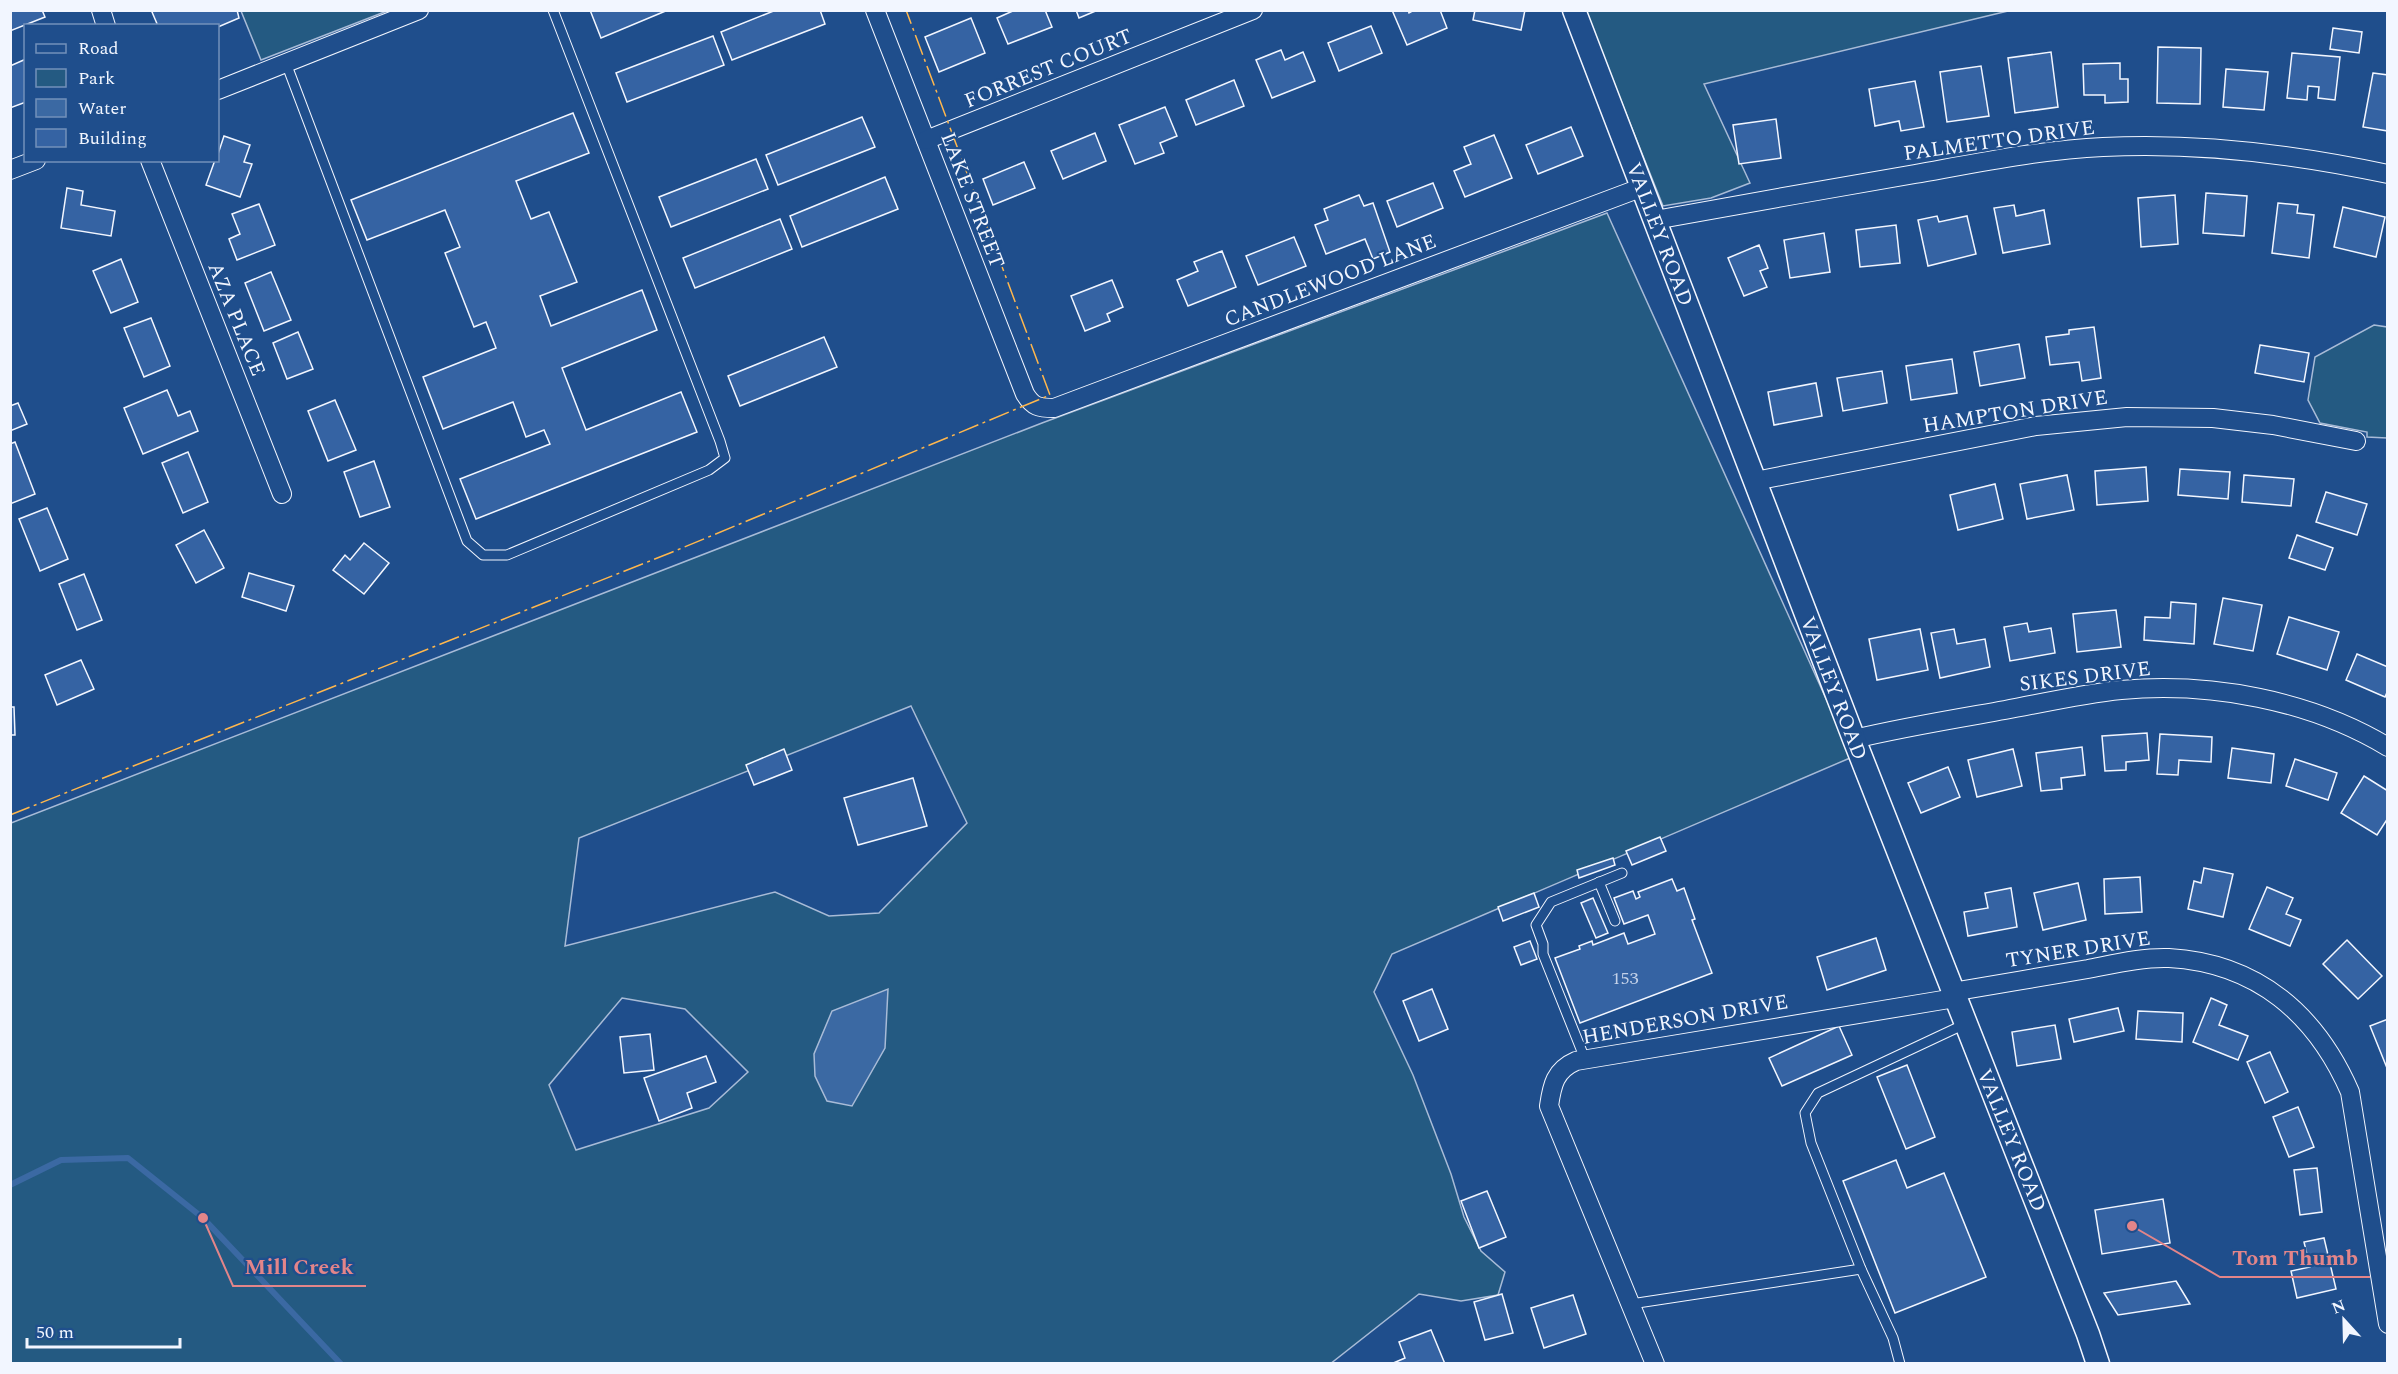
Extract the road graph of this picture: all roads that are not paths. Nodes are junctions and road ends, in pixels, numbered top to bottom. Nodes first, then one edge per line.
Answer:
1 (419, 10) edge
2 (553, 10) edge
3 (875, 10) edge
4 (1253, 10) edge
5 (1574, 10) edge
6 (286, 63) junction
7 (219, 90) edge
8 (926, 140) junction
9 (31, 162) edge
10 (151, 162) edge
11 (10, 170) edge
12 (2388, 174) edge
13 (1643, 187) junction
14 (1655, 220) junction
15 (1032, 405) joint
16 (2356, 441) dead end
17 (1755, 481) junction
18 (282, 494) dead end
19 (1854, 739) junction
20 (2388, 747) edge
21 (1623, 873) dead end
22 (1599, 882) junction
23 (1615, 921) dead end
24 (1953, 995) junction
25 (1965, 1024) junction
26 (1585, 1059) junction
27 (1861, 1269) junction
28 (1631, 1304) junction
29 (2388, 1324) edge
30 (1655, 1364) edge
31 (1900, 1364) edge
32 (2098, 1364) edge

1 - 6 street
2 - 6 lane
3 - 8 street, LAKE STREET
4 - 8 street, FORREST COURT
5 - 13 street, VALLEY ROAD
6 - 7 street
8 - 15 street, LAKE STREET
9 - 11 street
10 - 18 street, AZA PLACE
12 - 14 street, PALMETTO DRIVE
13 - 14 street, VALLEY ROAD
13 - 15 street, CANDLEWOOD LANE
14 - 17 street, VALLEY ROAD
16 - 17 street, HAMPTON DRIVE
17 - 19 street, VALLEY ROAD
19 - 20 street, SIKES DRIVE
19 - 24 street, VALLEY ROAD
21 - 22 lane
22 - 23 lane
22 - 26 lane
24 - 25 street, VALLEY ROAD
24 - 26 street, HENDERSON DRIVE
24 - 29 street, TYNER DRIVE
25 - 27 lane
25 - 32 street, VALLEY ROAD
26 - 28 street, HENDERSON DRIVE
27 - 28 lane
27 - 31 lane
28 - 30 street, HENDERSON DRIVE

